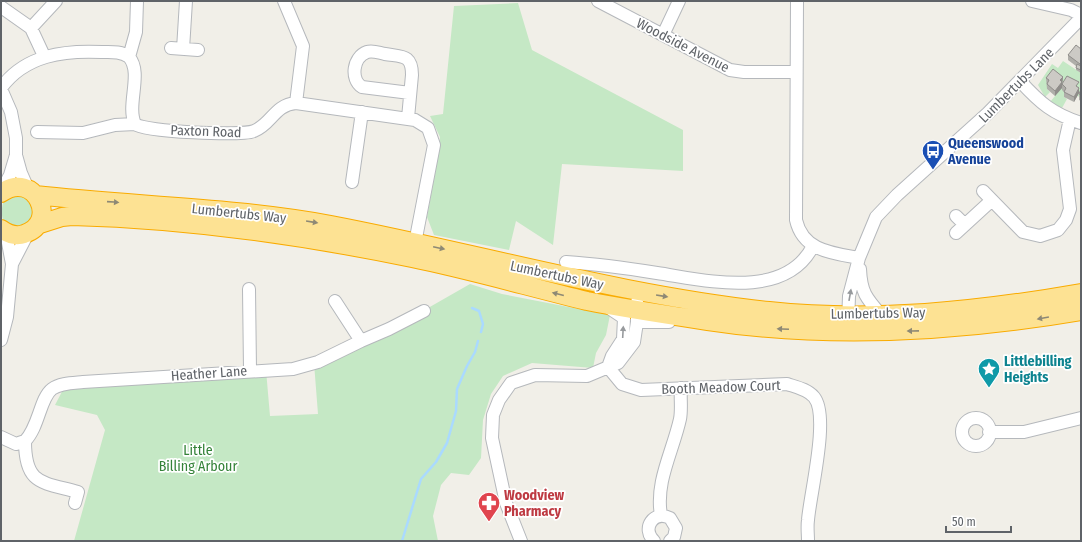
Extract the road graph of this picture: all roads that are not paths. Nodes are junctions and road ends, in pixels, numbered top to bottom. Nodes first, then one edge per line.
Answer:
1 (56, 1) edge
2 (137, 1) edge
3 (186, 1) edge
4 (284, 1) edge
5 (598, 1) edge
6 (679, 1) edge
7 (797, 1) edge
8 (1032, 1) edge
9 (1, 7) edge
10 (1081, 15) edge
11 (1081, 18) edge
12 (31, 28) junction
13 (663, 35) junction
14 (171, 48) dead end
15 (183, 49) junction
16 (198, 50) dead end
17 (44, 56) junction
18 (129, 57) junction
19 (796, 72) junction
20 (1020, 82) junction
21 (1, 88) edge
22 (410, 93) junction
23 (296, 103) junction
24 (362, 112) junction
25 (408, 118) junction
26 (1076, 121) edge
27 (135, 124) junction
28 (37, 132) dead end
29 (16, 155) junction
30 (352, 182) dead end
31 (983, 191) dead end
32 (1, 192) edge
33 (32, 192) junction
34 (992, 200) junction
35 (956, 216) dead end
36 (33, 229) junction
37 (3, 231) edge
38 (415, 243) junction
39 (813, 246) junction
40 (859, 258) junction
41 (566, 262) dead end
42 (12, 264) junction
43 (6, 285) edge
44 (249, 289) dead end
45 (636, 291) junction
46 (1081, 293) edge
47 (336, 301) dead end
48 (590, 301) junction
49 (424, 311) dead end
50 (1081, 311) edge
51 (848, 314) junction
52 (881, 315) junction
53 (637, 316) junction
54 (847, 332) junction
55 (1, 340) edge
56 (361, 341) junction
57 (608, 367) junction
58 (250, 370) junction
59 (681, 388) junction
60 (1081, 418) edge
61 (989, 432) dead end
62 (1, 437) edge
63 (26, 441) junction
64 (75, 503) dead end
65 (661, 515) junction
66 (520, 541) edge
67 (654, 541) edge
68 (670, 541) edge
69 (808, 541) edge

1 - 12 street
2 - 18 street
3 - 15 street
4 - 23 street
5 - 13 street, Woodside Avenue
6 - 13 street
7 - 19 street
8 - 10 street
9 - 12 street
11 - 20 street, Lumbertubs Lane
12 - 17 street
13 - 19 street, Woodside Avenue
14 - 15 street
15 - 16 street
17 - 18 street
17 - 21 street
18 - 27 street
19 - 39 street
20 - 26 street
20 - 40 street, Lumbertubs Lane
21 - 29 street
22 - 22 street
22 - 25 street
23 - 24 street, Paxton Road
23 - 27 street, Paxton Road
24 - 25 street, Paxton Road
24 - 30 street
25 - 38 street, Paxton Road
26 - 34 street
27 - 28 street, Paxton Road
29 - 32 street
29 - 33 street
31 - 34 street
32 - 33 highway, Lumbertubs Way
33 - 36 highway
33 -> 38 highway, Lumbertubs Way
34 - 35 street
36 - 37 highway, Lumbertubs Way
36 - 42 street
48 -> 36 highway, Lumbertubs Way
37 - 42 street
38 -> 45 highway, Lumbertubs Way
39 - 40 street
39 - 41 street, Lumbertubs Way
51 -> 40 street, Lumbertubs Lane
40 - 52 street
42 - 43 street
43 - 55 street
44 - 58 street
45 -> 51 highway, Lumbertubs Way
45 - 53 street
46 - 52 highway, Lumbertubs Way
47 - 56 street
48 - 53 highway, Lumbertubs Way
57 -> 48 street
49 - 56 street, Heather Lane
50 -> 54 highway, Lumbertubs Way
51 - 52 highway, Lumbertubs Way
51 - 54 street, Lumbertubs Lane
54 -> 53 highway, Lumbertubs Way
53 - 57 street
56 - 58 street, Heather Lane
57 - 59 street, Booth Meadow Court
57 - 66 street
58 - 63 street, Heather Lane
59 - 65 street
59 - 69 street, Booth Meadow Court
60 - 61 street
62 - 63 street
63 - 64 street
65 - 67 street
65 - 68 street

